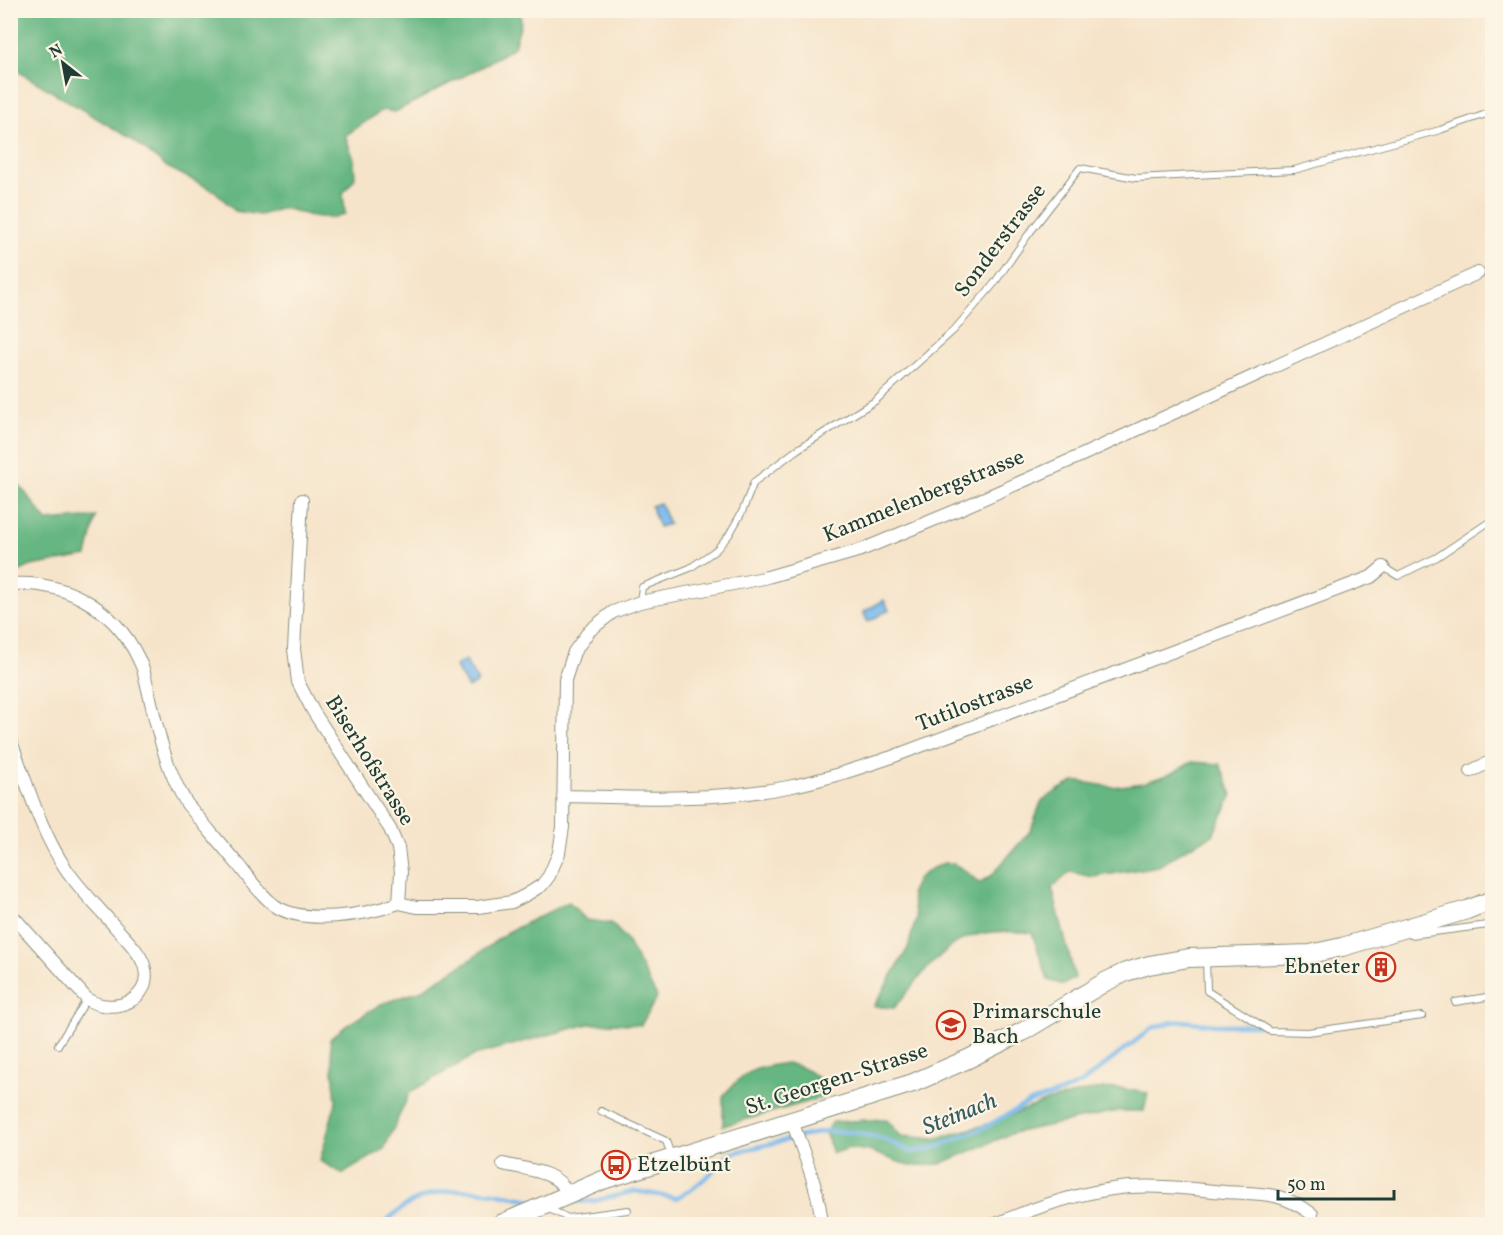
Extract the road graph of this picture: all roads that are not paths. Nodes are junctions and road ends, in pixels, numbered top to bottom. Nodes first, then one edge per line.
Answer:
1 (1492, 112) edge
2 (1478, 273) dead end
3 (302, 500) dead end
4 (1492, 520) edge
5 (1383, 567) joint
6 (10, 584) edge
7 (640, 602) junction
8 (10, 739) edge
9 (1492, 761) edge
10 (1472, 771) dead end
11 (563, 796) junction
12 (1492, 900) edge
13 (399, 903) junction
14 (10, 913) edge
15 (1492, 927) edge
16 (1403, 929) junction
17 (1206, 958) junction
18 (1492, 990) edge
19 (87, 999) junction
20 (1455, 1002) dead end
21 (1422, 1016) dead end
22 (58, 1045) dead end
23 (601, 1111) dead end
24 (794, 1127) junction
25 (672, 1157) junction
26 (503, 1164) dead end
27 (568, 1195) junction
28 (544, 1206) junction
29 (628, 1210) dead end
30 (1311, 1219) edge
31 (501, 1224) edge
32 (822, 1224) edge
33 (996, 1224) edge

1 - 7 lane, Sonderstrasse
2 - 7 street, Kammelenbergstrasse
3 - 13 street, Biserhofstrasse
4 - 5 lane
5 - 11 street, Tutilostrasse
6 - 13 street
7 - 11 street, Kammelenbergstrasse
8 - 19 street
9 - 10 street
11 - 13 street, Kammelenbergstrasse
12 - 16 street, St. Georgen-Strasse
14 - 19 street
15 - 16 lane
16 - 17 street, St. Georgen-Strasse
17 - 21 lane
17 - 24 street, St. Georgen-Strasse
18 - 20 lane
19 - 22 lane
23 - 25 lane
24 - 25 street, St. Georgen-Strasse
24 - 32 street
25 - 27 street, St. Georgen-Strasse
26 - 27 street
27 - 28 street, St. Georgen-Strasse
28 - 29 lane
28 - 31 street, St. Georgen-Strasse
30 - 33 street

